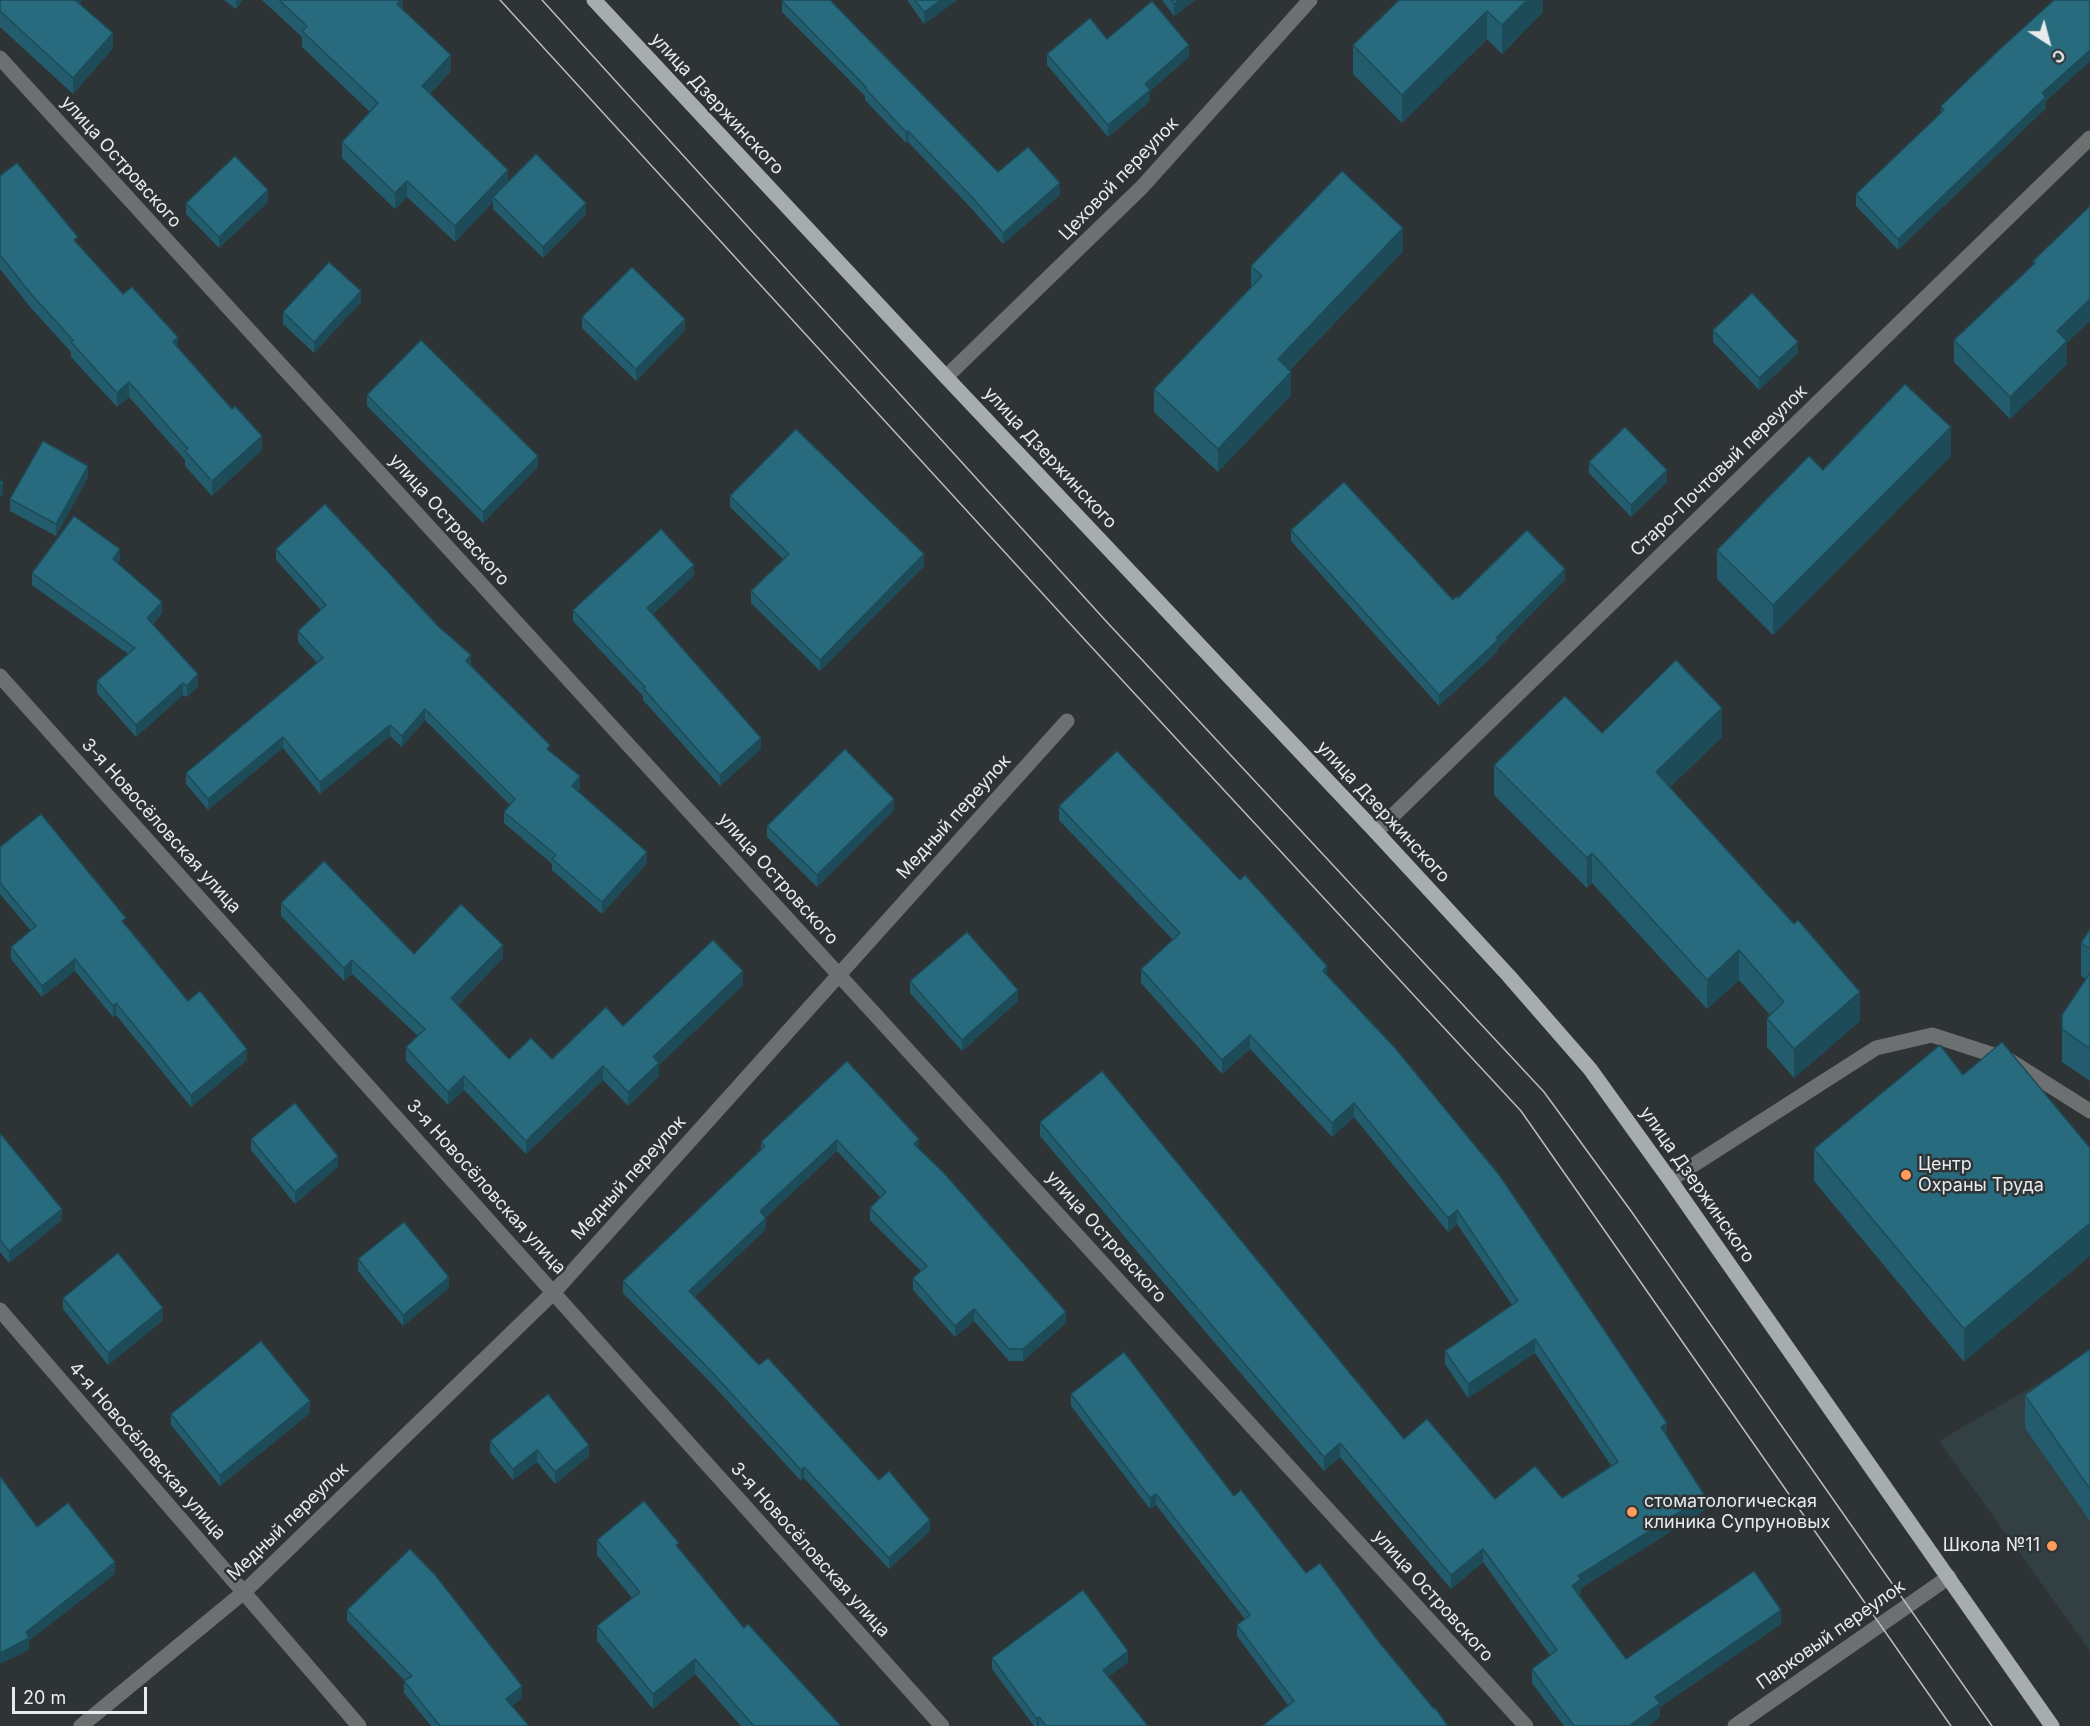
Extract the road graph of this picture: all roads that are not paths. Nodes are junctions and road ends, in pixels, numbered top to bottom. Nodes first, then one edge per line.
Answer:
1 (594, 0) edge
2 (1306, 2) edge
3 (0, 58) edge
4 (2090, 138) edge
5 (946, 377) junction
6 (0, 676) edge
7 (1067, 721) dead end
8 (1376, 832) junction
9 (838, 974) junction
10 (2090, 1111) edge
11 (1670, 1180) junction
12 (554, 1292) junction
13 (0, 1310) edge
14 (1949, 1577) junction
15 (244, 1592) junction
16 (81, 1726) edge
17 (359, 1726) edge
18 (942, 1726) edge
19 (1526, 1726) edge
20 (1735, 1726) edge
21 (2052, 1726) edge

1 - 5 main road, улица Дзержинского
2 - 5 street, Цеховой переулок
3 - 9 street, улица Островского
4 - 8 street, Старо-Почтовый переулок
5 - 8 main road, улица Дзержинского
6 - 12 street, 3-я Новосёловская улица
7 - 9 street, Медный переулок
8 - 11 main road, улица Дзержинского
9 - 12 street, Медный переулок
9 - 19 street, улица Островского
10 - 11 street
11 - 14 main road, улица Дзержинского
12 - 15 street, Медный переулок
12 - 18 street, 3-я Новосёловская улица
13 - 15 street, 4-я Новосёловская улица
14 - 20 street, Парковый переулок
14 - 21 main road, улица Дзержинского
15 - 16 street, Медный переулок
15 - 17 street, 4-я Новосёловская улица

